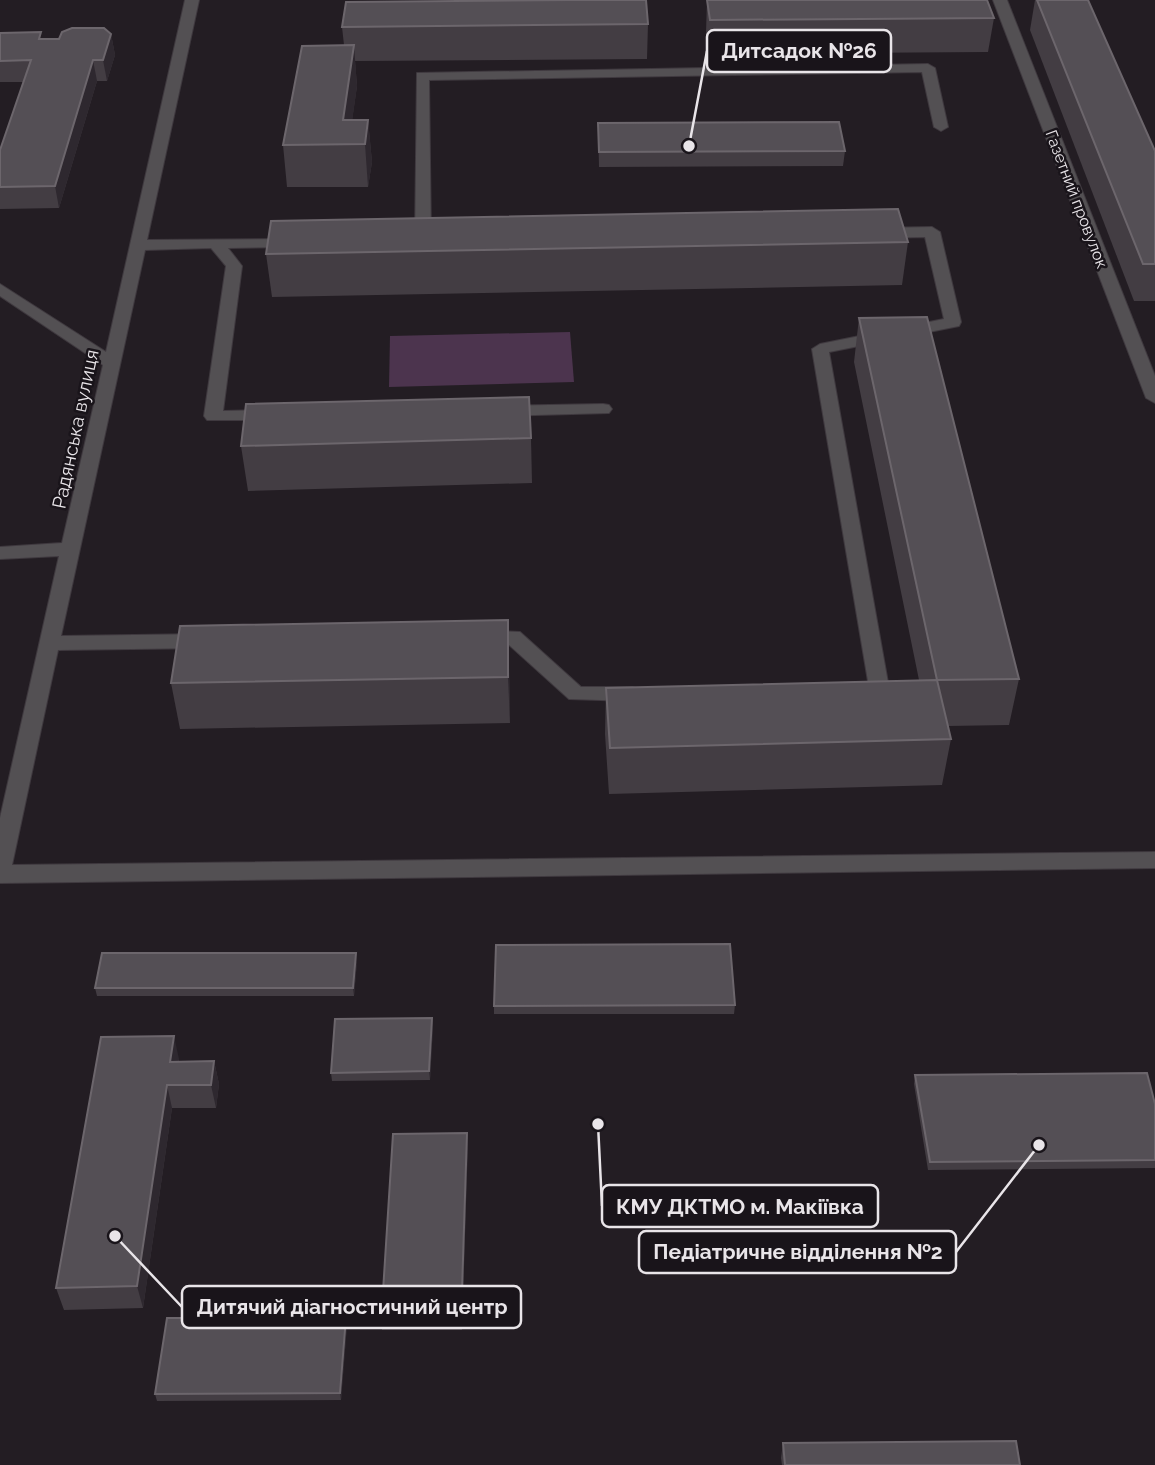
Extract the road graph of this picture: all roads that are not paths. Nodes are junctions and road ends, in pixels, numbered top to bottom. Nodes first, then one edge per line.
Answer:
1 (191, 0) edge
2 (1000, 0) edge
3 (177, 1) edge
4 (184, 29) junction
5 (941, 127) dead end
6 (863, 233) edge
7 (423, 240) edge
8 (313, 242) edge
9 (216, 244) junction
10 (136, 245) junction
11 (0, 289) edge
12 (111, 363) junction
13 (1155, 398) edge
14 (603, 409) dead end
15 (477, 411) edge
16 (283, 415) edge
17 (70, 550) junction
18 (0, 553) edge
19 (458, 638) edge
20 (226, 641) edge
21 (49, 643) junction
22 (645, 694) edge
23 (853, 694) edge
24 (1155, 860) edge
25 (0, 867) edge
26 (0, 874) edge

1 - 4 street, Радянська вулиця
2 - 13 street, Газетний провулок
3 - 4 street
4 - 10 street, Радянська вулиця
5 - 7 street
6 - 23 street
8 - 9 street
9 - 10 street
9 - 16 street
10 - 12 street, Радянська вулиця
11 - 12 street
12 - 17 street, Радянська вулиця
14 - 15 street
17 - 18 street
17 - 21 street, Радянська вулиця
19 - 22 street
20 - 21 street
21 - 25 street, Радянська вулиця
24 - 26 street

